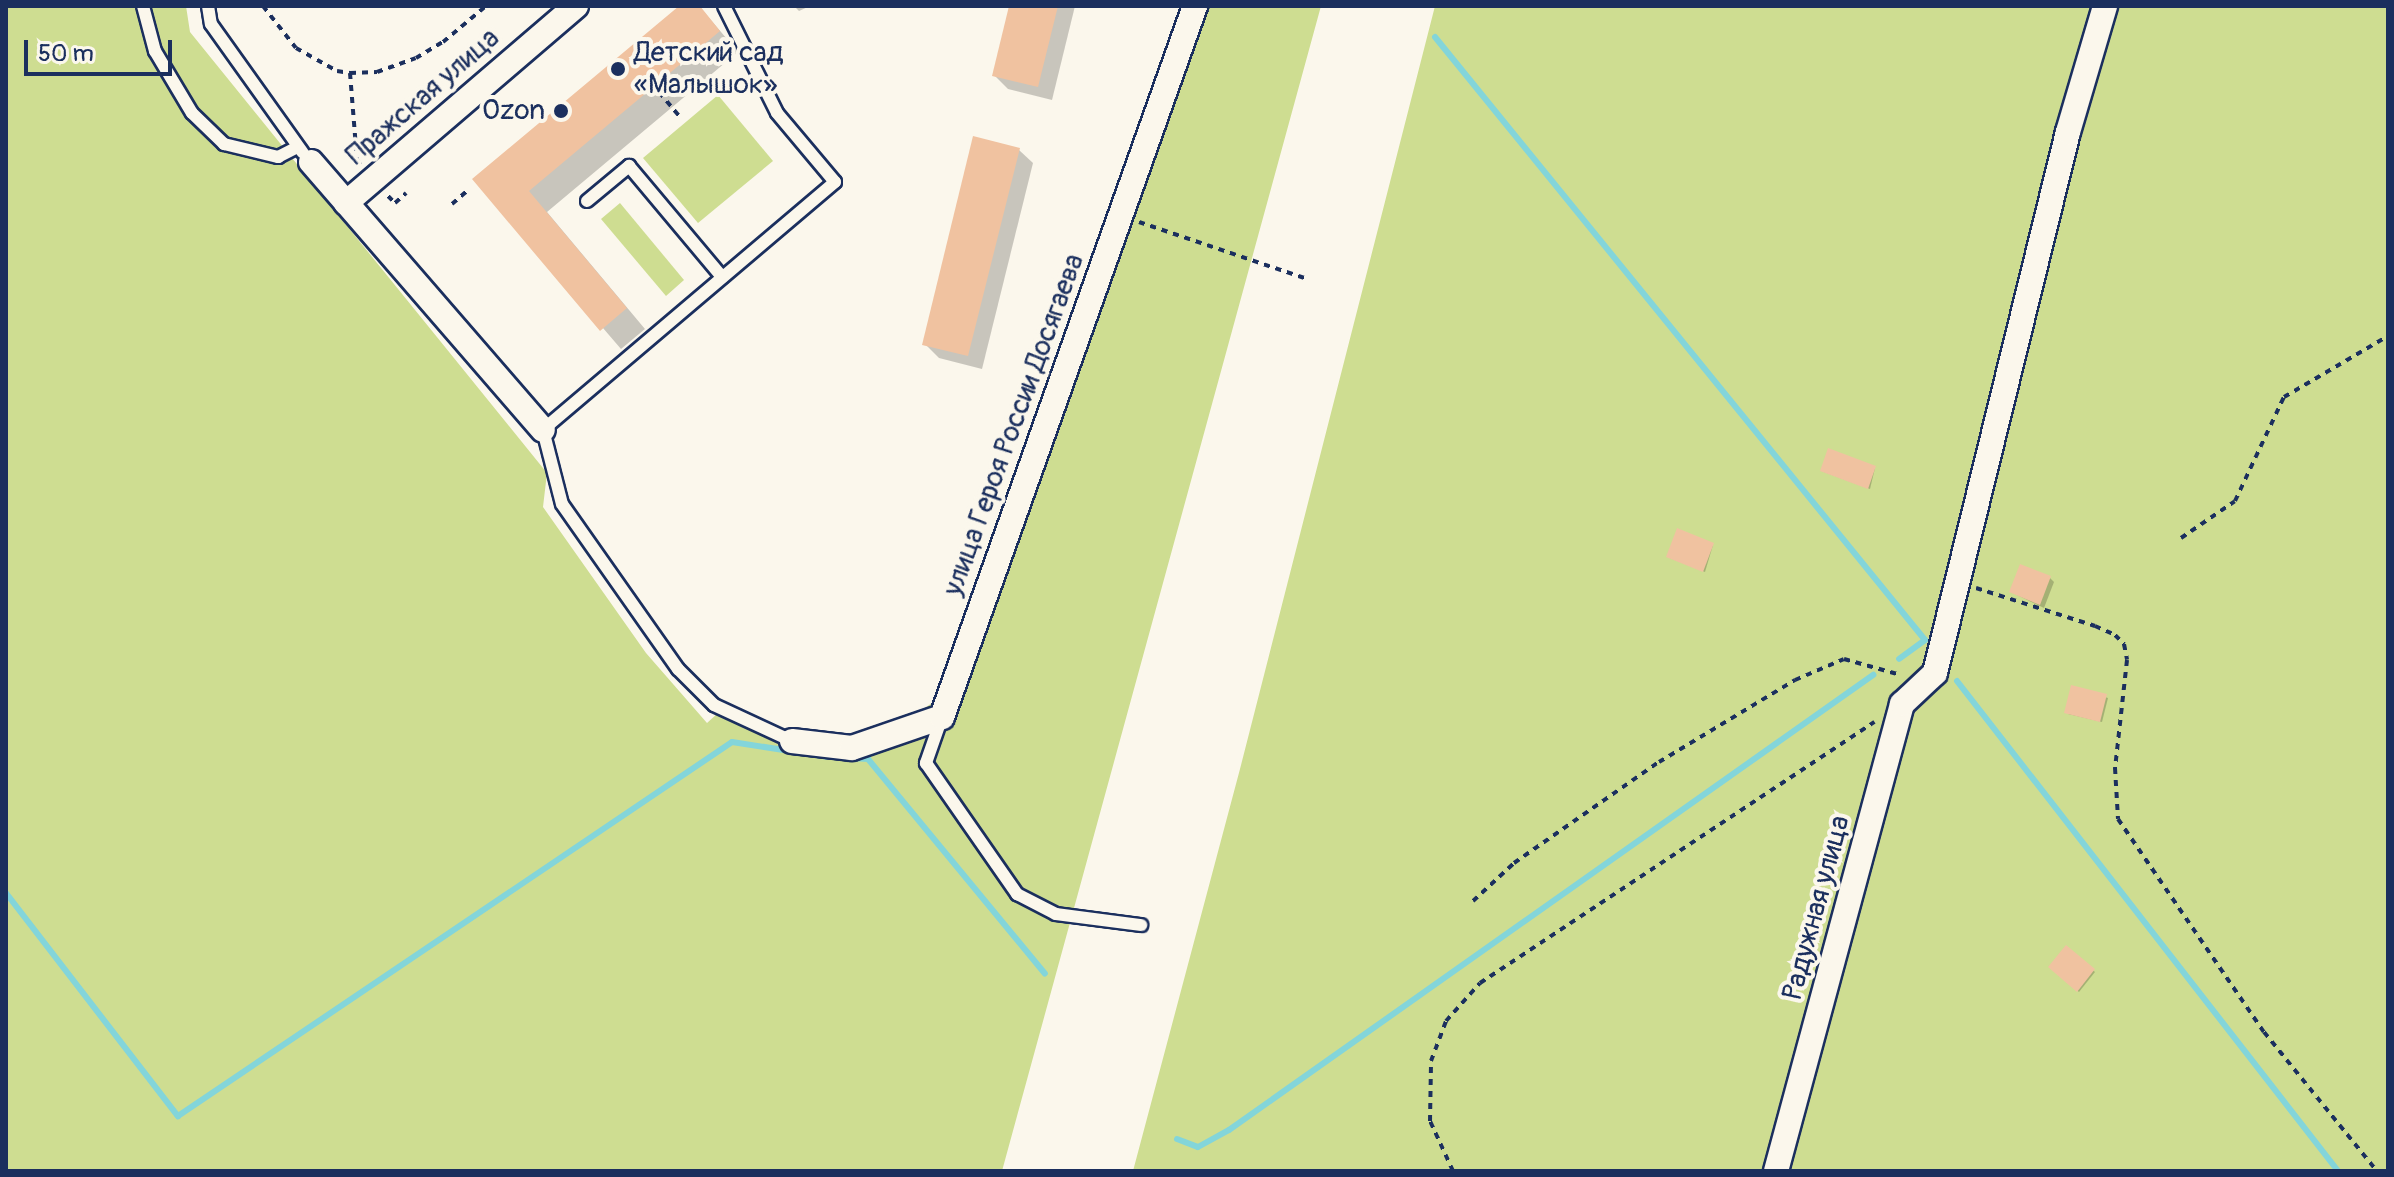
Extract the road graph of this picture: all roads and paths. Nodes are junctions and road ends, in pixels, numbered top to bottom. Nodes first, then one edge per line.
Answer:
1 (143, 6) edge
2 (208, 6) edge
3 (263, 6) edge
4 (486, 6) edge
5 (576, 6) edge
6 (724, 6) edge
7 (1195, 6) edge
8 (2105, 6) edge
9 (350, 73) junction
10 (659, 92) dead end
11 (681, 118) dead end
12 (304, 154) junction
13 (357, 160) dead end
14 (467, 191) dead end
15 (587, 201) dead end
16 (346, 203) junction
17 (452, 204) dead end
18 (1120, 215) junction
19 (722, 277) junction
20 (1307, 279) dead end
21 (2388, 336) edge
22 (543, 430) junction
23 (2181, 538) dead end
24 (1958, 582) junction
25 (1935, 673) junction
26 (1902, 704) junction
27 (942, 717) junction
28 (792, 741) joint
29 (1473, 901) dead end
30 (1141, 925) dead end
31 (1453, 1171) edge
32 (1776, 1171) edge
33 (2377, 1171) edge

1 - 12 lane
2 - 12 lane
3 - 9 path
4 - 9 path
5 - 16 street, Пражская улица
6 - 19 lane
7 - 18 street, улица Героя России Досягаева
8 - 24 street
9 - 13 path
10 - 11 path
12 - 16 street
14 - 17 path
15 - 19 lane
16 - 22 street
18 - 20 path
18 - 27 street, улица Героя России Досягаева
19 - 22 lane
21 - 23 path
22 - 28 lane
24 - 25 street
24 - 33 path
25 - 26 street
25 - 29 path
26 - 31 path
26 - 32 street, Радужная улица
27 - 28 street
27 - 30 lane

